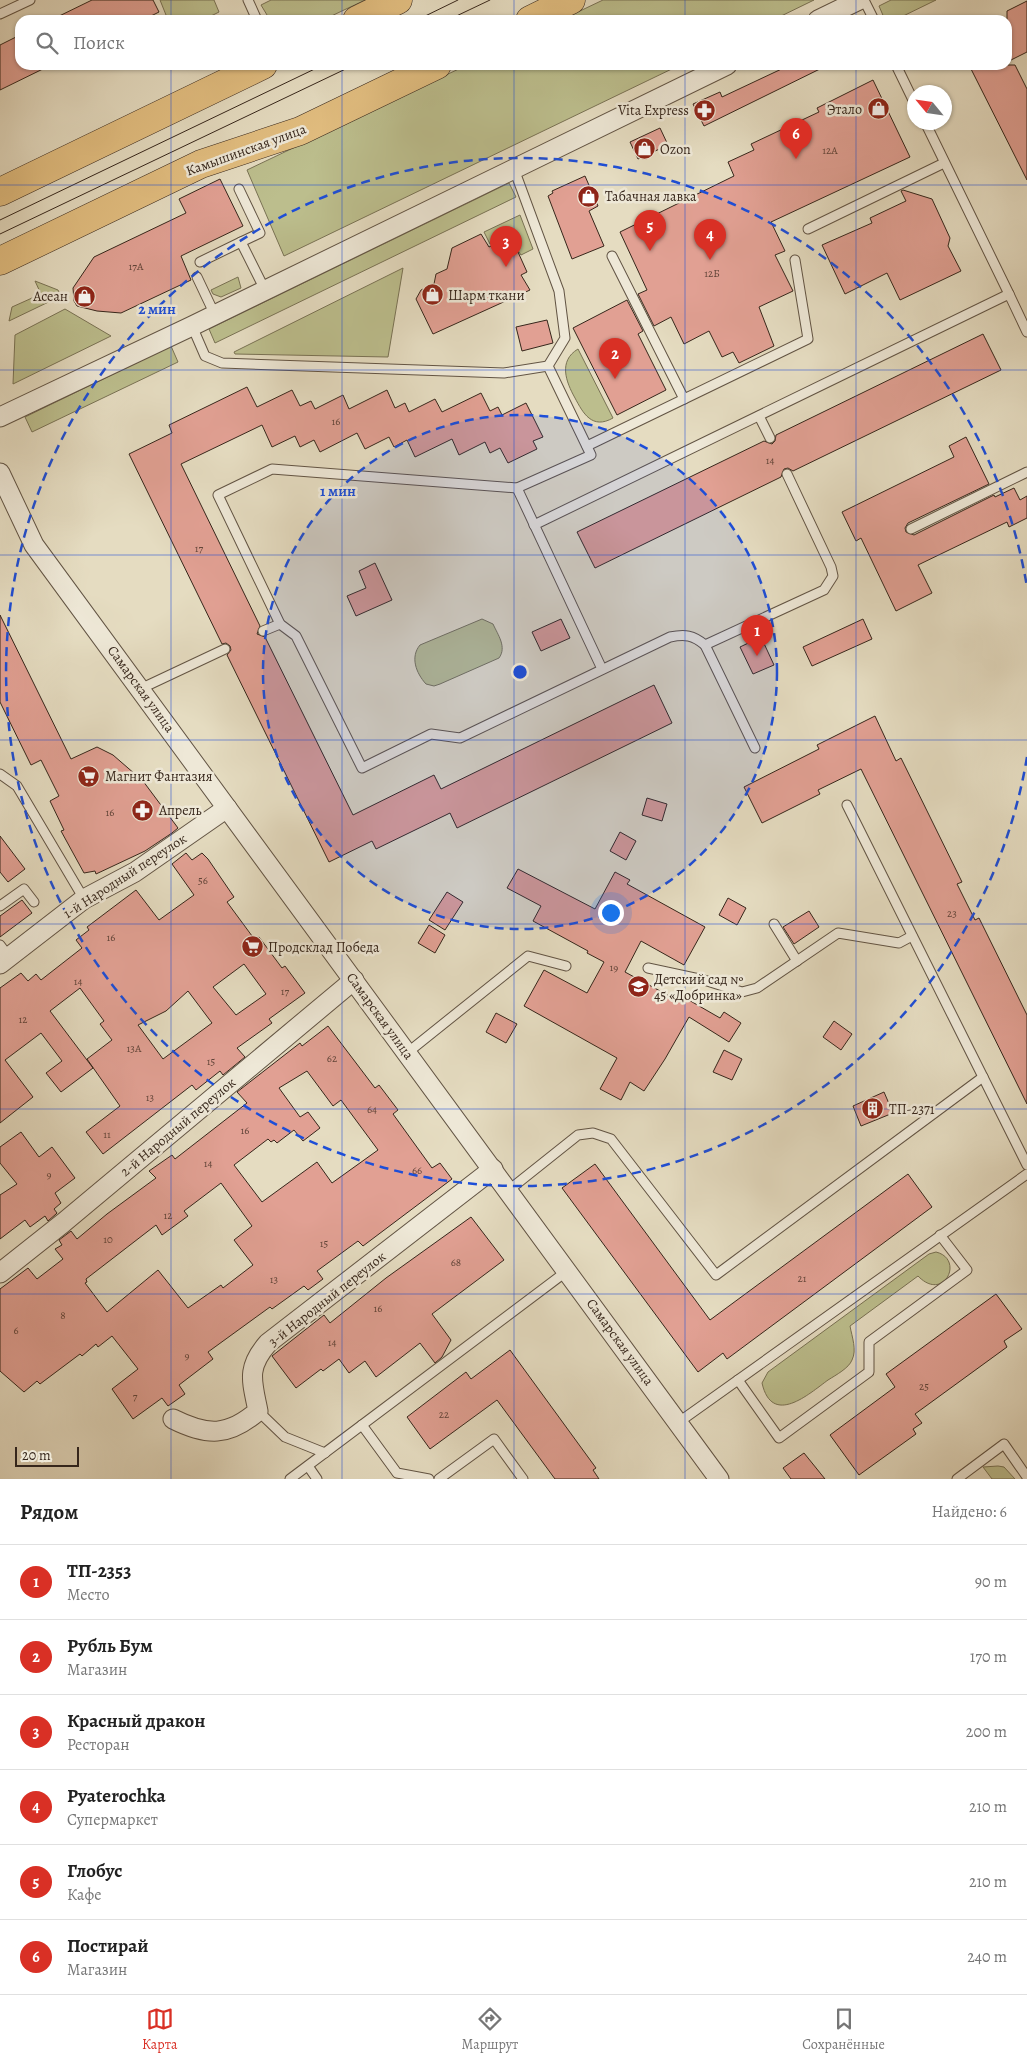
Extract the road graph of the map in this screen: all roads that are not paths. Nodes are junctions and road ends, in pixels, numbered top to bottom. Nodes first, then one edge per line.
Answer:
1 (30, 0) edge
2 (248, 0) edge
3 (398, 0) edge
4 (572, 0) edge
5 (859, 0) edge
6 (864, 0) edge
7 (0, 14) edge
8 (255, 15) edge
9 (367, 15) edge
10 (540, 15) edge
11 (828, 15) edge
12 (872, 15) edge
13 (253, 70) edge
14 (427, 70) edge
15 (717, 70) edge
16 (898, 70) edge
17 (907, 88) edge
18 (928, 130) edge
19 (944, 163) junction
20 (514, 170) junction
21 (239, 189) dead end
22 (0, 192) edge
23 (808, 230) dead end
24 (242, 242) junction
25 (612, 256) dead end
26 (0, 260) edge
27 (795, 260) dead end
28 (200, 262) dead end
29 (197, 277) dead end
30 (265, 290) junction
31 (1009, 294) junction
32 (214, 315) junction
33 (192, 326) junction
34 (1027, 332) edge
35 (548, 366) junction
36 (684, 399) junction
37 (759, 416) junction
38 (0, 417) edge
39 (770, 438) dead end
40 (586, 446) junction
41 (1027, 472) edge
42 (0, 473) edge
43 (787, 474) dead end
44 (517, 488) junction
45 (534, 525) junction
46 (911, 530) dead end
47 (280, 624) junction
48 (263, 631) dead end
49 (705, 645) junction
50 (225, 649) dead end
51 (602, 669) junction
52 (140, 688) junction
53 (755, 748) dead end
54 (0, 774) edge
55 (847, 805) dead end
56 (227, 808) junction
57 (84, 899) junction
58 (34, 902) dead end
59 (0, 906) edge
60 (774, 924) dead end
61 (912, 936) junction
62 (3, 955) edge
63 (797, 961) junction
64 (566, 966) dead end
65 (648, 968) dead end
66 (354, 980) junction
67 (407, 1053) junction
68 (983, 1077) junction
69 (1027, 1165) edge
70 (493, 1169) junction
71 (1027, 1174) edge
72 (508, 1190) junction
73 (940, 1235) junction
74 (568, 1270) junction
75 (0, 1273) edge
76 (738, 1380) junction
77 (258, 1411) junction
78 (173, 1420) dead end
79 (679, 1422) junction
80 (362, 1425) junction
81 (325, 1453) junction
82 (308, 1466) junction
83 (396, 1476) edge
84 (1027, 1477) edge
85 (290, 1479) edge
86 (317, 1479) edge
87 (429, 1479) edge
88 (439, 1479) edge
89 (523, 1479) edge
90 (719, 1479) edge
91 (957, 1479) edge

1 - 7 lane
2 - 8 lane
3 - 9 main road
4 - 10 main road
5 - 11 street
6 - 12 lane
13 - 22 main road
14 - 26 main road, Камышинская улица
15 - 20 street
16 - 17 lane
18 - 19 lane
19 - 23 lane
19 - 31 lane
20 - 30 street
20 - 35 lane
21 - 24 lane
24 - 28 lane
24 - 30 lane
25 - 36 lane
27 - 36 lane
29 - 32 lane
30 - 32 street
31 - 34 lane
31 - 37 lane
32 - 33 street
33 - 35 lane
33 - 38 street
35 - 40 lane
36 - 40 lane
37 - 39 lane
37 - 45 lane
40 - 44 lane
41 - 46 lane
42 - 52 street, Самарская улица
43 - 49 lane
44 - 45 lane
44 - 47 lane
45 - 51 lane
47 - 48 lane
47 - 51 lane
49 - 51 lane
49 - 53 lane
50 - 52 lane
52 - 56 street, Самарская улица
54 - 57 lane
55 - 61 lane
56 - 57 street, 1-й Народный переулок
56 - 66 street, Самарская улица
57 - 62 street, 1-й Народный переулок
58 - 59 lane
60 - 63 lane
61 - 63 lane
61 - 68 lane
63 - 65 lane
64 - 67 lane
66 - 67 street, Самарская улица
66 - 75 street, 2-й Народный переулок
67 - 70 street, Самарская улица
68 - 69 lane
68 - 72 lane
70 - 72 street, Самарская улица
70 - 77 street, 3-й Народный переулок
71 - 73 lane
72 - 74 street, Самарская улица
73 - 76 lane
73 - 76 lane
74 - 79 street, Самарская улица
74 - 80 lane
76 - 79 lane
77 - 78 street
77 - 81 lane
79 - 90 street, Самарская улица
80 - 81 lane
80 - 83 lane
81 - 82 lane
82 - 85 lane
82 - 86 lane
83 - 87 lane
84 - 91 lane
88 - 89 lane

